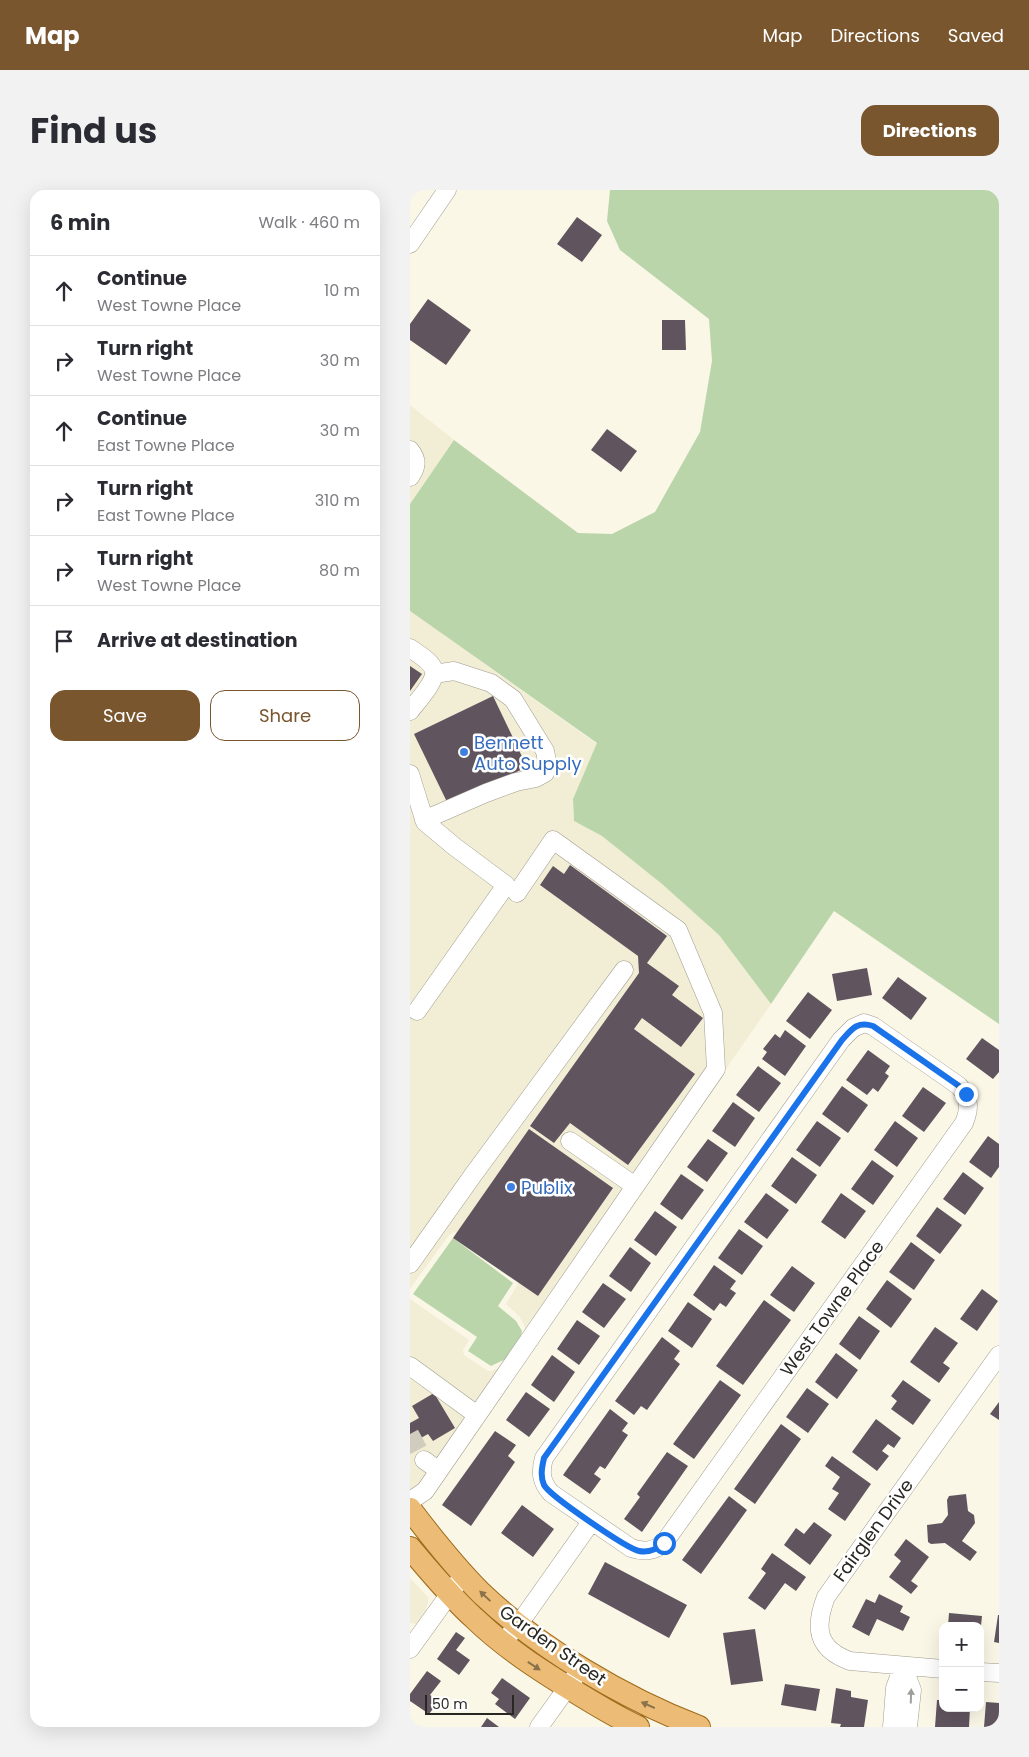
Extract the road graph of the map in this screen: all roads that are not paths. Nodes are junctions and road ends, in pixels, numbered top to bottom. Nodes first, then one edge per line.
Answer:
1 (447, 190) edge
2 (410, 244) edge
3 (410, 450) edge
4 (410, 477) edge
5 (410, 648) edge
6 (434, 674) junction
7 (410, 711) edge
8 (410, 774) edge
9 (424, 820) junction
10 (517, 892) dead end
11 (624, 970) dead end
12 (417, 1011) dead end
13 (570, 1141) dead end
14 (635, 1186) junction
15 (410, 1264) edge
16 (999, 1355) edge
17 (410, 1366) edge
18 (477, 1415) junction
19 (410, 1501) edge
20 (410, 1509) edge
21 (591, 1522) junction
22 (410, 1548) edge
23 (464, 1574) junction
24 (450, 1594) junction
25 (518, 1625) junction
26 (503, 1643) junction
27 (410, 1648) edge
28 (903, 1666) junction
29 (581, 1668) junction
30 (939, 1669) edge
31 (984, 1672) edge
32 (999, 1673) edge
33 (567, 1687) junction
34 (695, 1726) edge
35 (539, 1727) edge
36 (638, 1727) edge
37 (892, 1727) edge
38 (908, 1727) edge

1 - 2 street
3 - 4 street
5 - 6 street
6 - 7 street
6 - 9 street
8 - 9 street
9 - 12 street
10 - 14 street
11 - 15 street
13 - 14 street
14 - 18 street
16 - 28 street, Fairglen Drive
17 - 18 street
18 - 19 street
20 - 23 main road, Garden Street
21 - 21 street, West Towne Place
21 - 25 street
22 - 24 main road, Garden Street
23 - 24 street
25 -> 23 main road, Garden Street
24 - 26 main road, Garden Street
24 - 27 street
25 - 26 street
25 - 29 main road, Garden Street
26 -> 33 main road, Garden Street
28 - 30 street, Fairglen Drive
28 - 37 street
38 -> 28 street
29 - 33 street
34 -> 29 main road, Garden Street
31 - 32 street
33 - 35 street
33 - 36 main road, Garden Street

